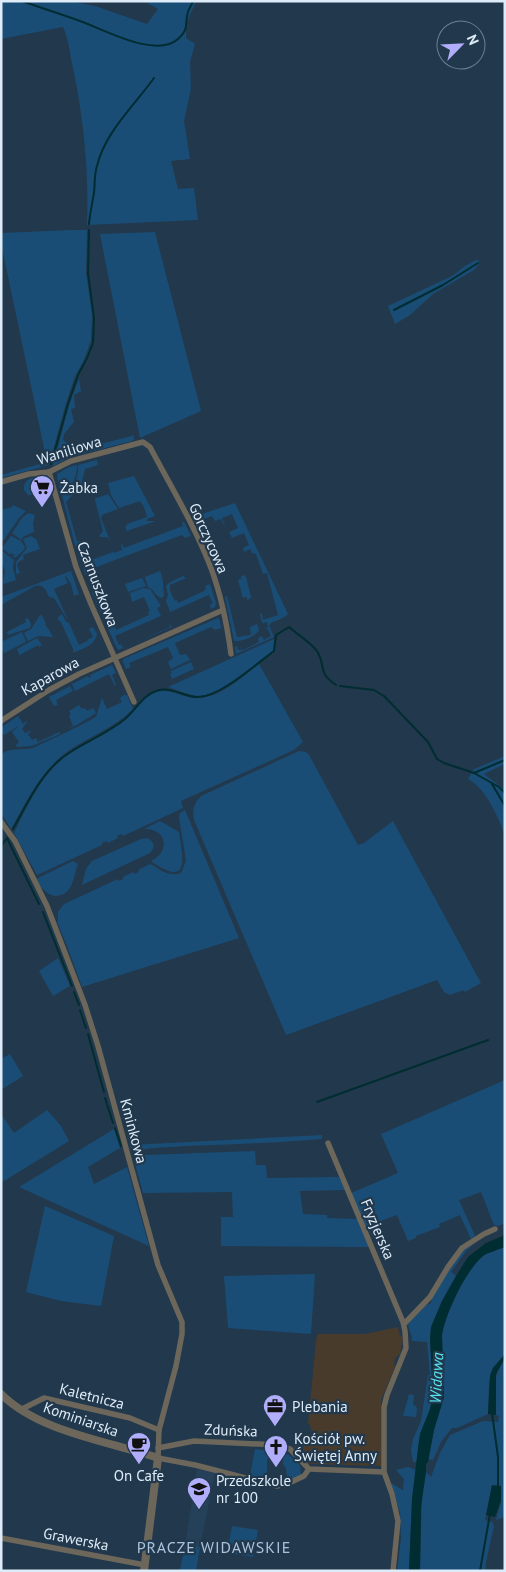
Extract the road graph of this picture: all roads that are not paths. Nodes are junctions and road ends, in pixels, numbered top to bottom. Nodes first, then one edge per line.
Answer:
1 (143, 442) joint
2 (50, 472) junction
3 (1, 482) edge
4 (223, 610) junction
5 (232, 654) dead end
6 (114, 657) junction
7 (134, 702) dead end
8 (1, 721) edge
9 (1, 822) edge
10 (328, 1143) dead end
11 (495, 1229) dead end
12 (404, 1324) junction
13 (1, 1394) edge
14 (20, 1410) junction
15 (158, 1429) junction
16 (158, 1448) junction
17 (158, 1458) junction
18 (309, 1469) junction
19 (384, 1472) junction
20 (1, 1538) edge
21 (145, 1568) edge
22 (393, 1571) edge

1 - 2 street, Waniliowa
1 - 4 street, Gorczycowa
2 - 3 street, Waniliowa
2 - 6 street, Czarnuszkowa
4 - 5 street, Gorczycowa
4 - 6 street, Kaparowa
6 - 7 street, Czarnuszkowa
6 - 8 street, Kaparowa
9 - 15 street, Kminkowa
10 - 12 street, Fryzjerska
11 - 12 street
12 - 19 street, Fryzjerska
13 - 14 street, Kominiarska
14 - 15 street, Kaletnicza
14 - 17 street, Kominiarska
15 - 16 street, Kminkowa
16 - 17 street, Kminkowa
16 - 18 street, Zduńska
17 - 18 street
17 - 21 street
18 - 19 street
19 - 22 street, Fryzjerska
20 - 21 street, Grawerska

